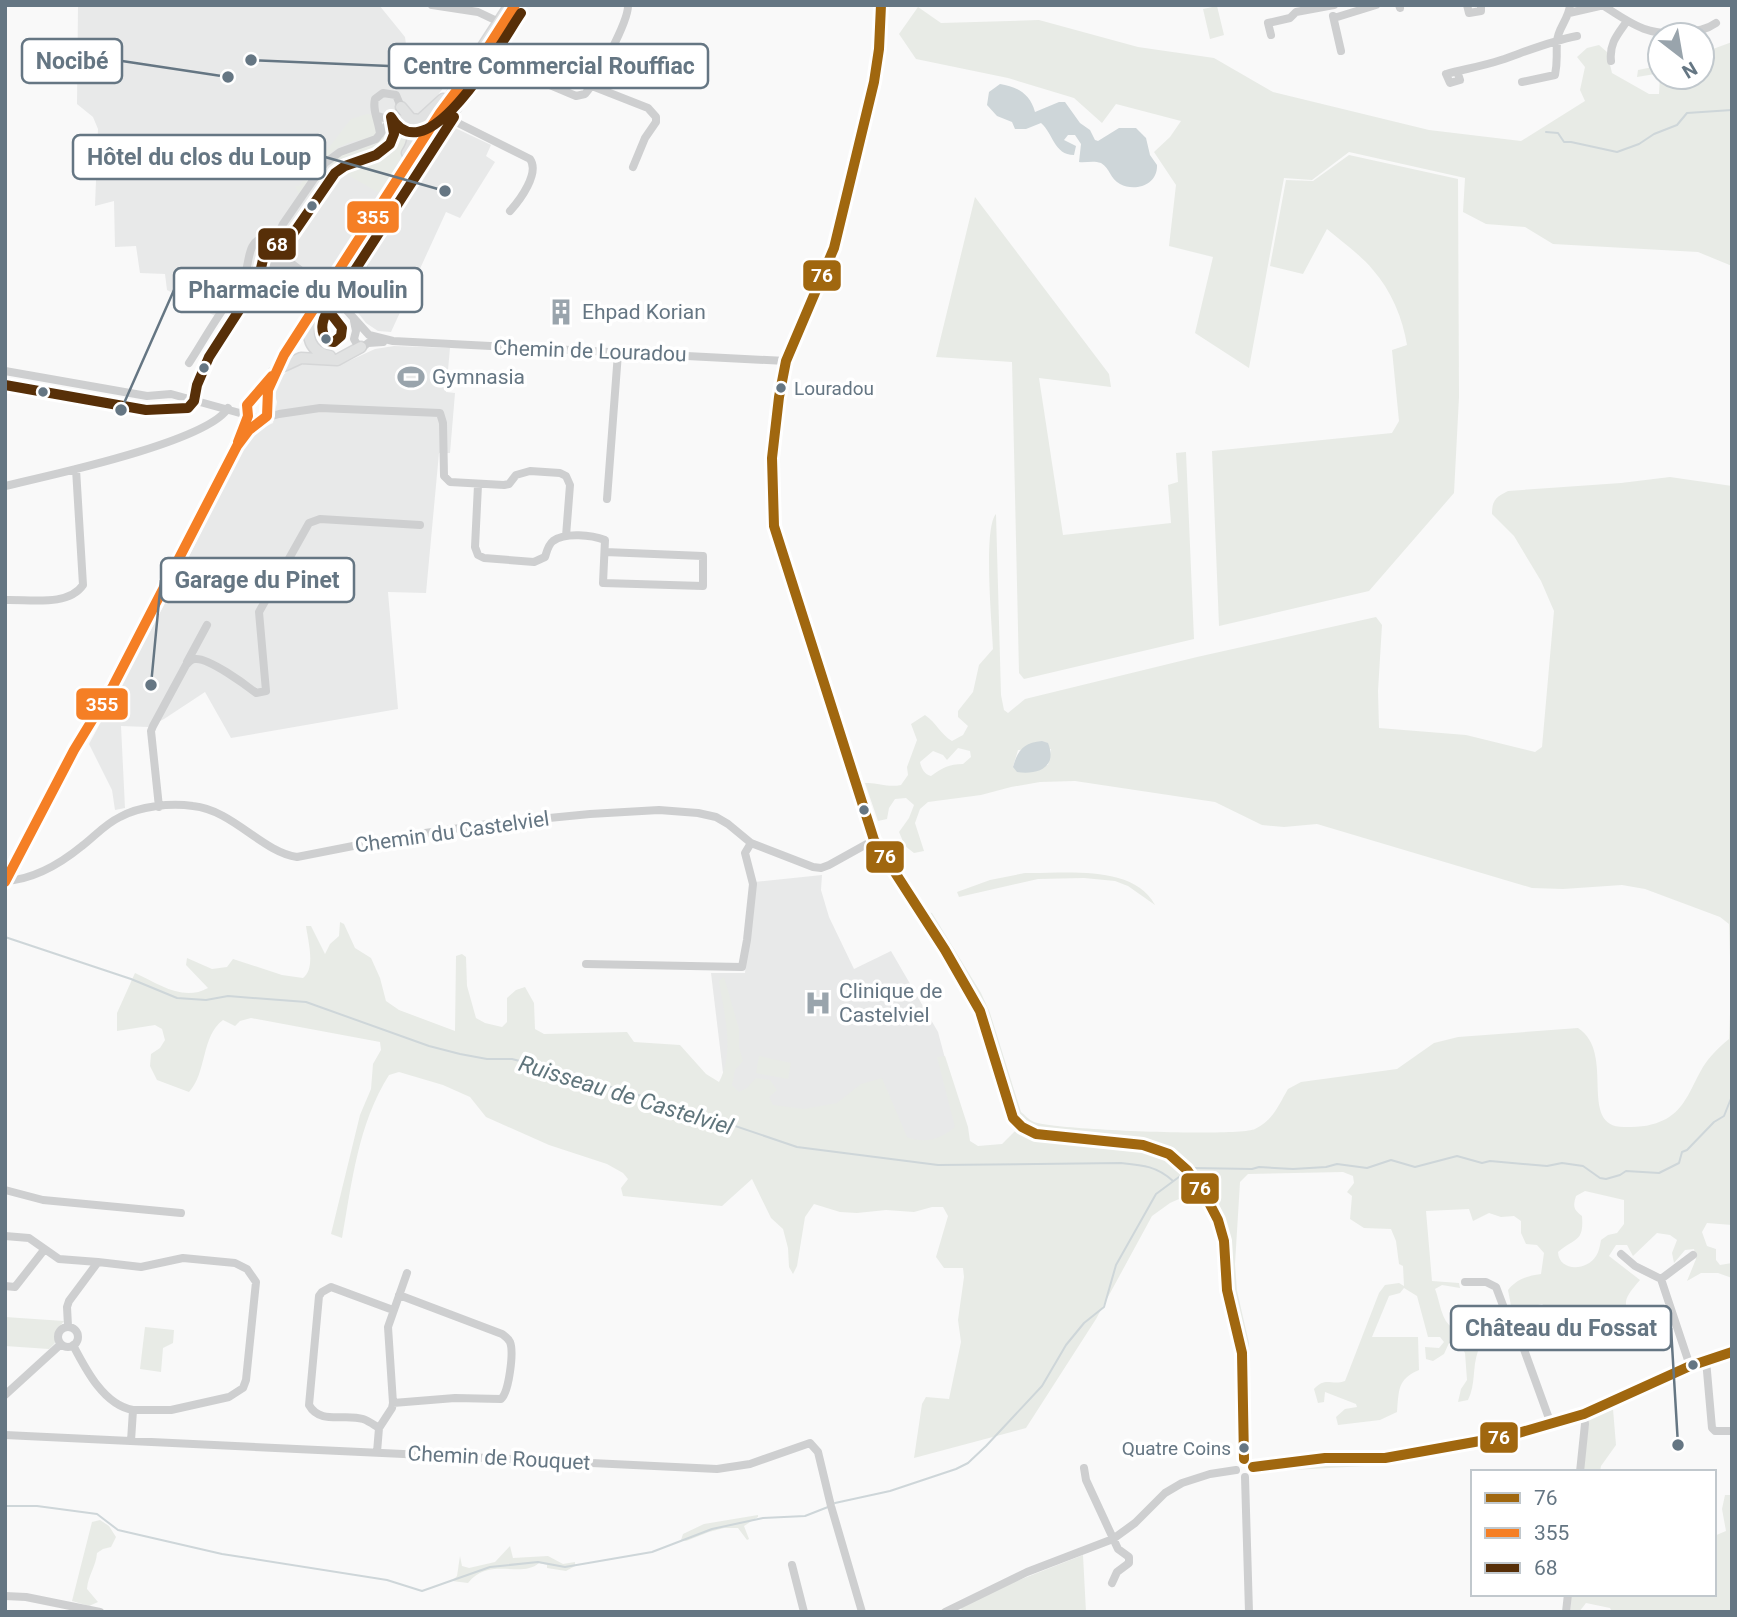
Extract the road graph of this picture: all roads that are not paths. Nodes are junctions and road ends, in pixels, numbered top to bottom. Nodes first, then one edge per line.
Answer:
1 (432, 5) edge
2 (512, 5) edge
3 (628, 5) edge
4 (881, 5) edge
5 (1376, 5) edge
6 (1467, 5) edge
7 (1481, 5) edge
8 (1332, 6) edge
9 (1604, 6) edge
10 (1350, 8) edge
11 (1570, 9) edge
12 (1334, 18) junction
13 (1627, 20) junction
14 (497, 21) junction
15 (1646, 30) edge
16 (1271, 35) dead end
17 (1577, 36) dead end
18 (1556, 40) junction
19 (1341, 51) dead end
20 (1611, 61) dead end
21 (1457, 71) dead end
22 (461, 79) junction
23 (1522, 82) dead end
24 (592, 86) junction
25 (401, 107) junction
26 (378, 116) junction
27 (445, 116) junction
28 (393, 118) junction
29 (380, 134) junction
30 (633, 167) dead end
31 (510, 211) dead end
32 (371, 220) junction
33 (283, 224) junction
34 (261, 237) junction
35 (275, 241) junction
36 (279, 254) junction
37 (250, 256) junction
38 (269, 266) junction
39 (296, 268) junction
40 (321, 286) dead end
41 (331, 293) dead end
42 (233, 297) junction
43 (343, 304) junction
44 (312, 309) junction
45 (362, 339) junction
46 (618, 353) junction
47 (786, 361) junction
48 (189, 363) dead end
49 (5, 371) edge
50 (275, 371) junction
51 (251, 400) junction
52 (268, 404) junction
53 (228, 408) junction
54 (289, 413) junction
55 (248, 416) junction
56 (263, 420) junction
57 (237, 446) junction
58 (76, 469) junction
59 (478, 485) junction
60 (5, 486) edge
61 (607, 499) dead end
62 (420, 525) dead end
63 (566, 536) junction
64 (605, 552) junction
65 (5, 600) edge
66 (207, 625) dead end
67 (186, 664) junction
68 (159, 807) junction
69 (874, 840) junction
70 (751, 844) junction
71 (13, 867) junction
72 (42, 872) junction
73 (5, 882) edge
74 (586, 964) dead end
75 (5, 1190) edge
76 (181, 1213) dead end
77 (5, 1236) edge
78 (44, 1250) junction
79 (1621, 1255) dead end
80 (1693, 1255) dead end
81 (98, 1262) junction
82 (407, 1273) dead end
83 (1661, 1279) junction
84 (1465, 1282) dead end
85 (5, 1286) edge
86 (399, 1295) junction
87 (393, 1310) junction
88 (68, 1326) junction
89 (61, 1343) junction
90 (73, 1345) junction
91 (1732, 1352) edge
92 (1706, 1360) junction
93 (1690, 1366) junction
94 (5, 1395) edge
95 (393, 1402) junction
96 (133, 1410) junction
97 (1584, 1414) junction
98 (1551, 1424) junction
99 (379, 1428) junction
100 (1732, 1431) edge
101 (5, 1435) edge
102 (131, 1440) junction
103 (377, 1452) junction
104 (1244, 1459) junction
105 (1253, 1467) junction
106 (1084, 1468) dead end
107 (1236, 1470) junction
108 (1580, 1470) edge
109 (1245, 1477) junction
110 (1113, 1539) junction
111 (792, 1565) dead end
112 (1112, 1583) dead end
113 (6, 1596) edge
114 (5, 1603) edge
115 (74, 1609) edge
116 (100, 1612) edge
117 (804, 1612) edge
118 (862, 1612) edge
119 (945, 1612) edge
120 (1249, 1612) edge

1 - 14 street
2 - 14 main road
2 - 27 main road
3 - 24 street
4 - 47 street
5 - 10 street
6 - 7 street
8 - 12 street
8 - 16 street
9 - 11 street
9 - 13 street
10 - 12 street
11 - 18 street
12 - 19 street
13 - 15 street
13 - 20 street
14 - 22 main road
17 - 18 street
18 - 21 street
18 - 23 street
22 - 25 main road
22 - 27 main road
24 - 27 street
24 - 30 street
25 - 26 street
25 - 28 street
26 - 28 street
26 - 29 street
27 - 31 street
27 - 32 main road
27 - 43 street
28 - 29 street
28 - 32 main road
29 - 33 street
32 - 44 main road
33 - 34 street
33 - 35 street
34 - 35 street
34 - 37 street
35 - 36 street
36 - 38 street
36 - 39 street
37 - 38 street
37 - 42 street
38 - 39 street
38 - 42 street
39 - 40 street
41 - 43 street
42 - 48 street
43 - 45 street
44 - 45 main road
44 - 50 main road
45 - 46 street, Chemin de Louradou
45 - 50 main road
46 - 47 street, Chemin de Louradou
46 - 61 street
47 - 69 street
49 - 53 street
50 - 51 main road
50 - 52 main road
51 - 52 main road
51 - 53 street
51 - 55 main road
52 - 54 street
52 - 56 main road
53 - 55 street
53 - 58 street
54 - 56 street
54 - 59 street
55 - 56 main road
55 - 57 main road
56 - 57 main road
57 - 71 main road
58 - 60 street
58 - 65 street
59 - 63 street
59 - 63 street
62 - 67 street
63 - 64 street
64 - 64 street
66 - 67 street
67 - 68 street
68 - 70 street, Chemin du Castelviel
68 - 72 street, Chemin du Castelviel
69 - 70 street, Chemin du Castelviel
69 - 104 street
70 - 74 street
71 - 72 street
71 - 73 main road
72 - 73 street, Chemin du Castelviel
75 - 76 street
77 - 78 street
78 - 81 street
78 - 85 street
79 - 83 street
80 - 83 street
81 - 88 street
81 - 96 street
82 - 86 street
83 - 93 street
84 - 98 street
86 - 87 street
86 - 95 street
87 - 95 street
87 - 99 street
88 - 89 street
88 - 90 street
89 - 90 street
89 - 94 street
90 - 96 street
91 - 92 street
92 - 93 street
92 - 100 street
93 - 97 street
95 - 99 street
96 - 102 street
97 - 98 street
97 - 108 street
98 - 105 street
99 - 103 street
101 - 102 street, Chemin de Rouquet
102 - 103 street, Chemin de Rouquet
103 - 118 street, Chemin de Rouquet
104 - 105 street
104 - 107 street
105 - 109 street
106 - 110 street
107 - 109 street
107 - 110 street
109 - 120 street
110 - 112 street
110 - 119 street
111 - 117 street
113 - 114 street
113 - 115 street
115 - 116 street

